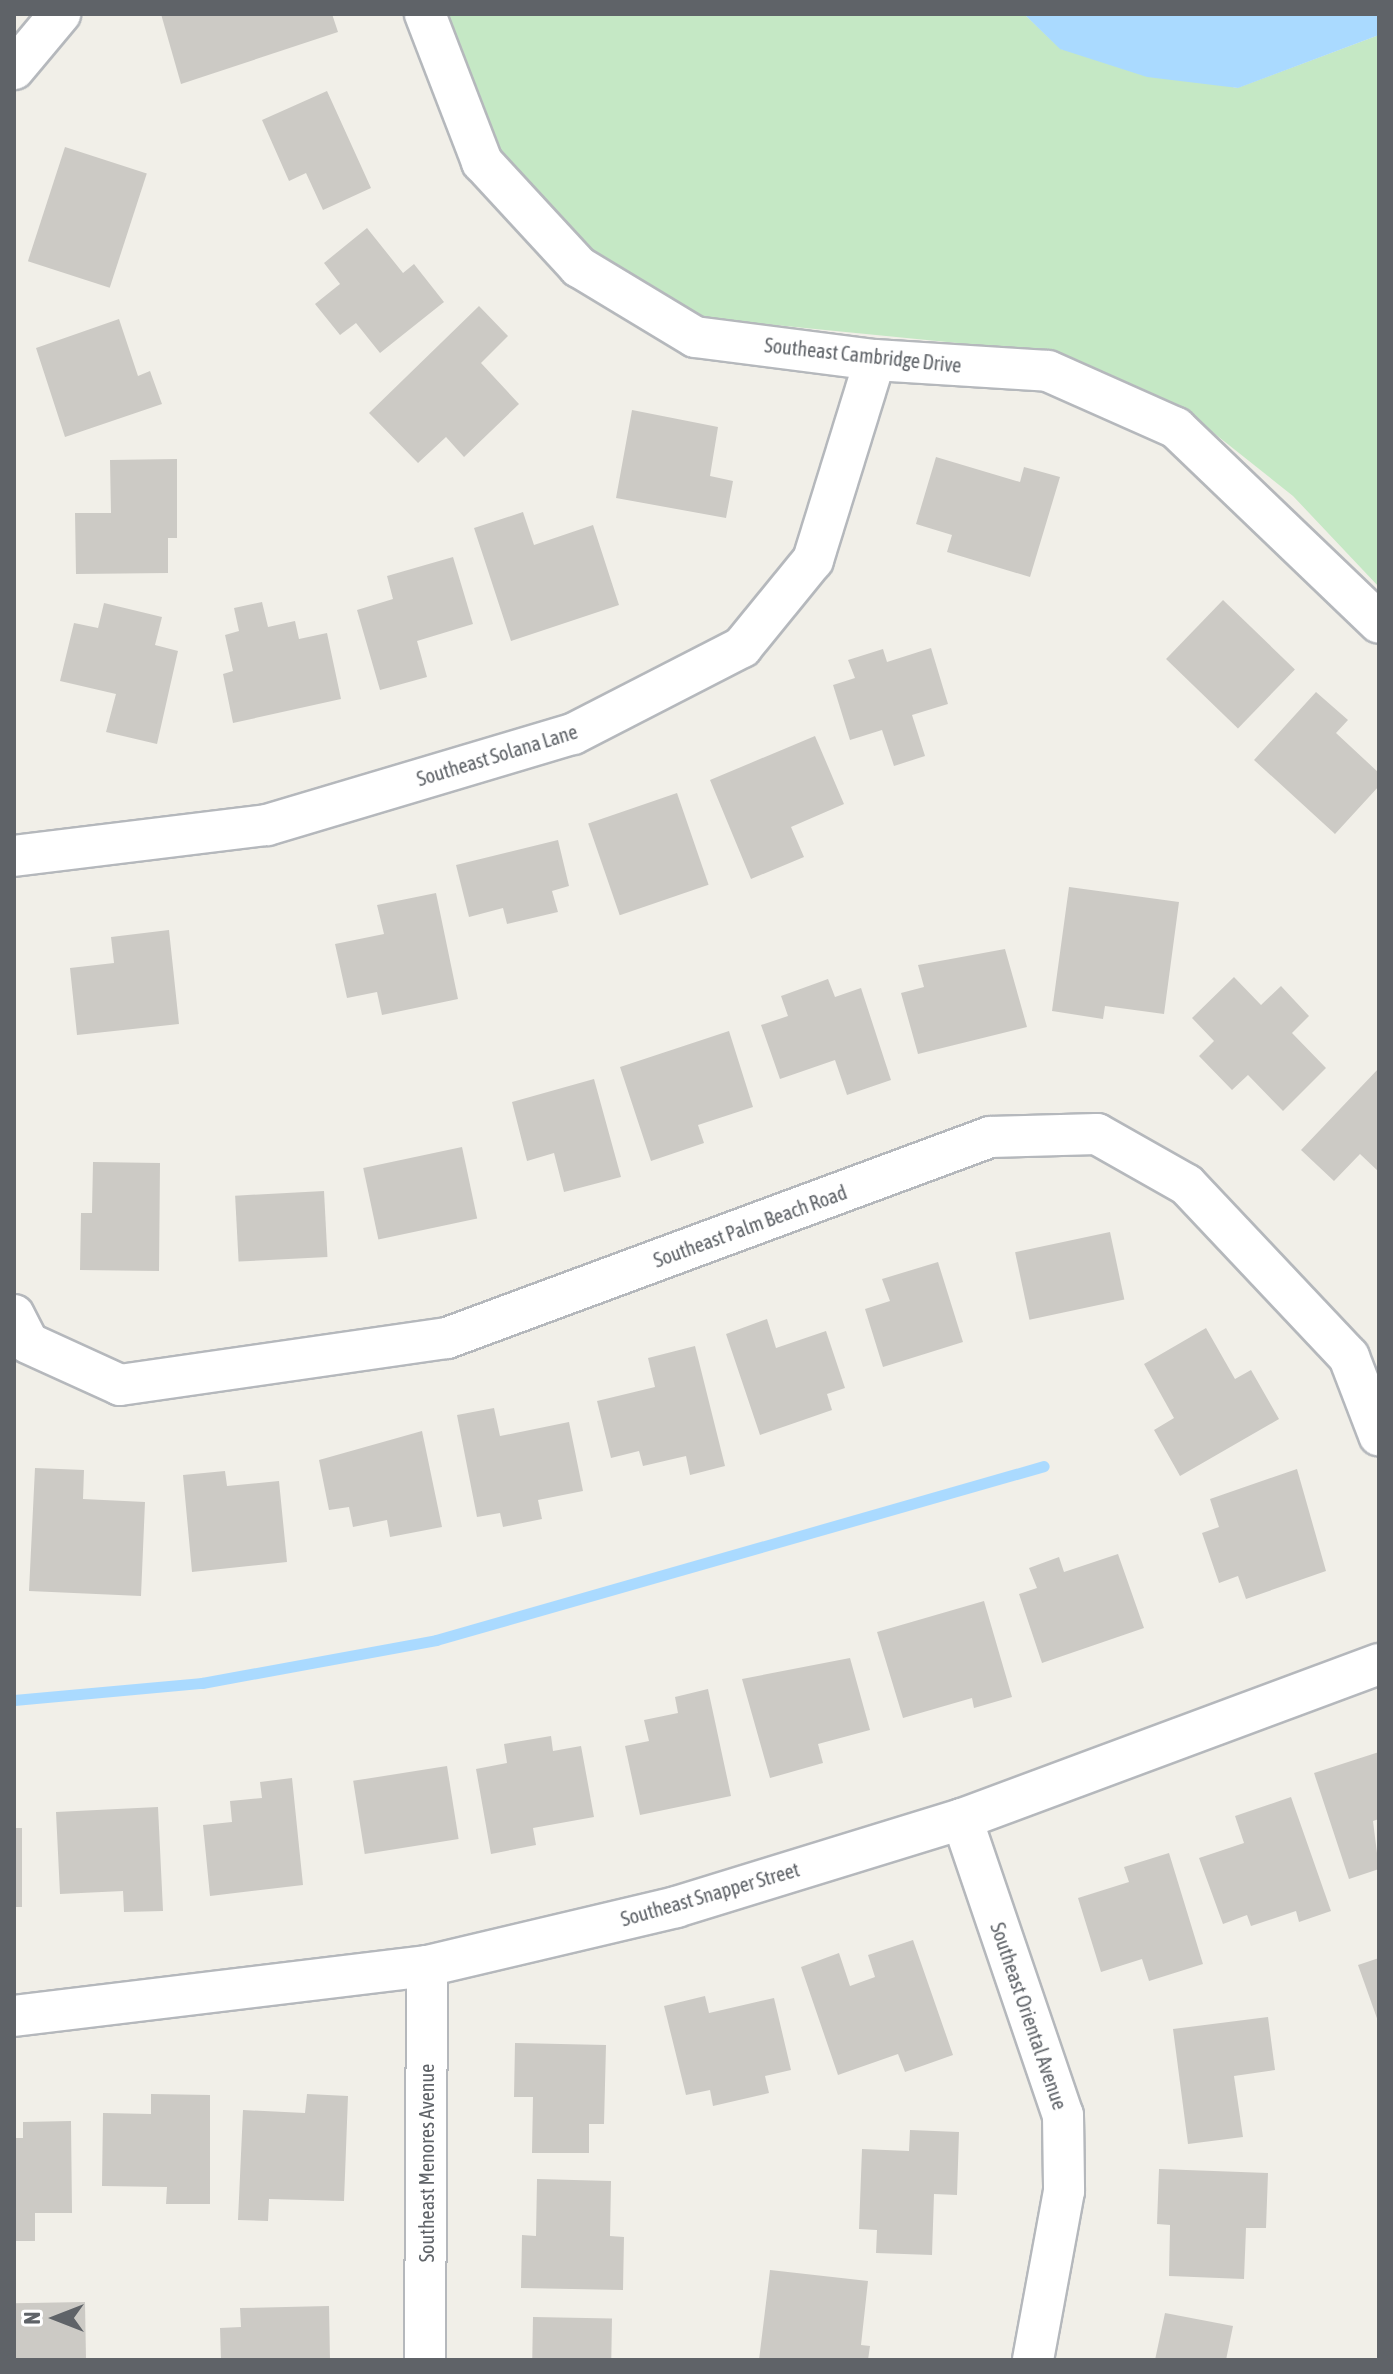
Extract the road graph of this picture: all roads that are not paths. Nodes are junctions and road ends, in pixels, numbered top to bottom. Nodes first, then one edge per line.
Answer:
1 (60, 14) edge
2 (425, 14) edge
3 (14, 69) edge
4 (875, 360) junction
5 (1379, 623) edge
6 (14, 856) edge
7 (14, 1315) edge
8 (1379, 1435) edge
9 (1379, 1664) edge
10 (962, 1819) junction
11 (427, 1966) junction
12 (14, 2016) edge
13 (425, 2360) edge
14 (1033, 2360) edge

1 - 3 street
2 - 4 street, Southeast Cambridge Drive
4 - 5 street, Southeast Cambridge Drive
4 - 6 street, Southeast Solana Lane
7 - 8 street, Southeast Palm Beach Road
9 - 10 street, Southeast Snapper Street
10 - 11 street, Southeast Snapper Street
10 - 14 street, Southeast Oriental Avenue
11 - 12 street, Southeast Snapper Street
11 - 13 street, Southeast Menores Avenue

